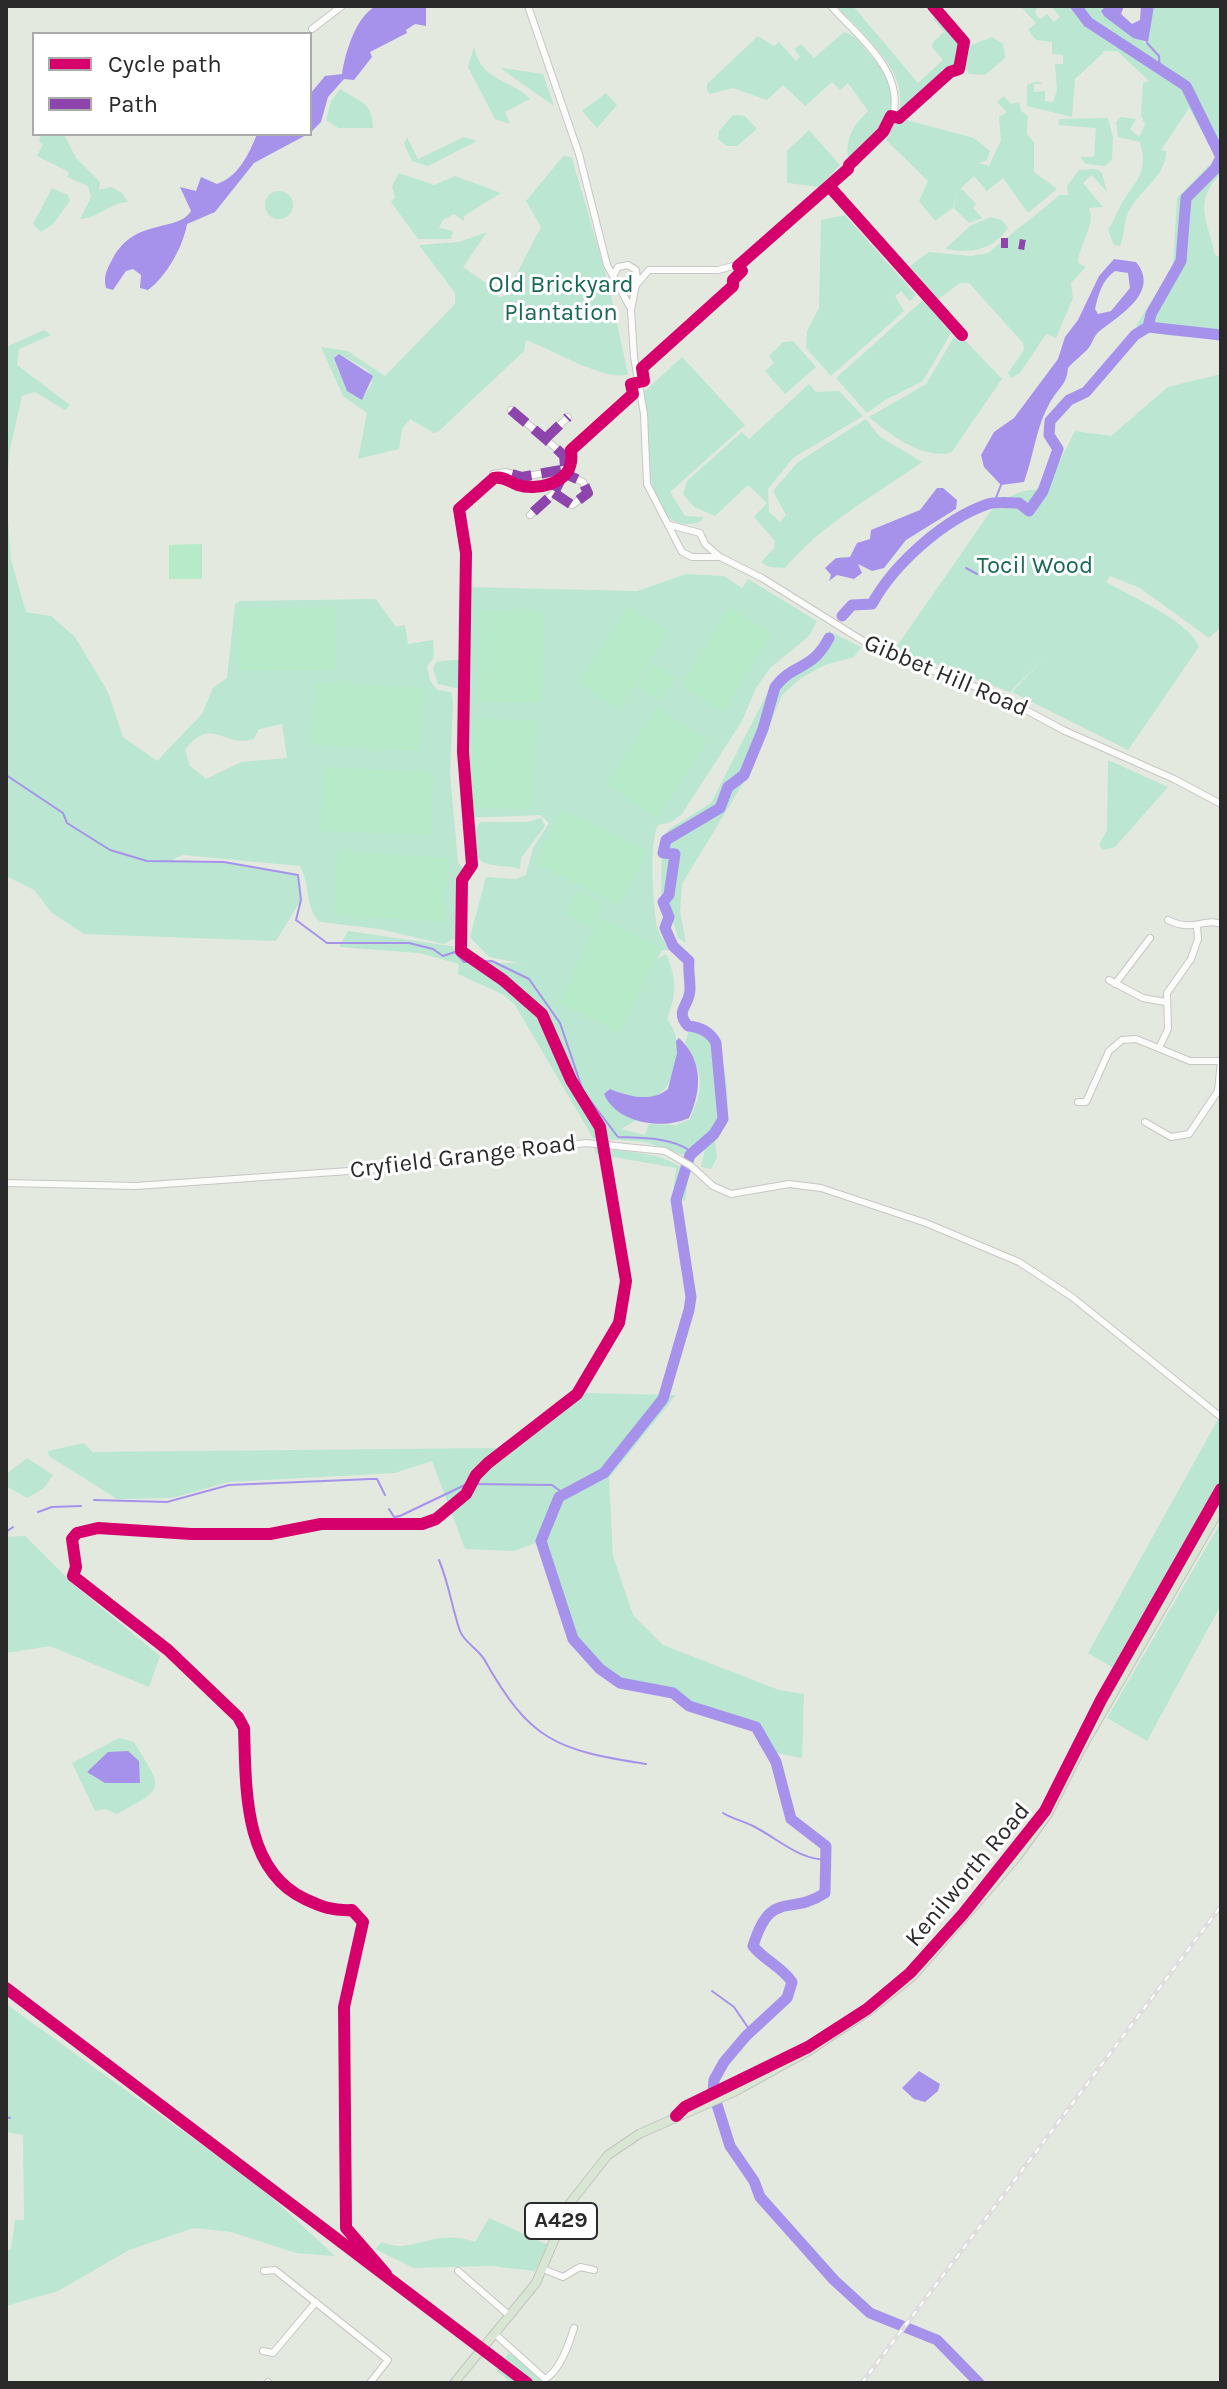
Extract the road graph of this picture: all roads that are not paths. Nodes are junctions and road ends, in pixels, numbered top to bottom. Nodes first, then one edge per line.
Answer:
1 (342, 6) edge
2 (526, 6) edge
3 (831, 6) edge
4 (312, 29) dead end
5 (604, 252) junction
6 (621, 266) junction
7 (613, 276) junction
8 (636, 283) junction
9 (620, 290) junction
10 (631, 310) junction
11 (511, 410) dead end
12 (568, 417) dead end
13 (545, 439) junction
14 (566, 472) junction
15 (493, 474) dead end
16 (554, 493) junction
17 (530, 515) dead end
18 (668, 524) junction
19 (688, 531) junction
20 (679, 542) junction
21 (705, 544) junction
22 (699, 555) junction
23 (720, 557) junction
24 (1221, 804) edge
25 (1168, 920) dead end
26 (1221, 924) edge
27 (1197, 927) junction
28 (1150, 938) dead end
29 (1165, 1002) junction
30 (1159, 1048) junction
31 (1221, 1060) edge
32 (1085, 1104) dead end
33 (1145, 1122) dead end
34 (6, 1183) edge
35 (1221, 1417) edge
36 (1221, 1507) edge
37 (543, 2269) junction
38 (594, 2270) dead end
39 (264, 2271) dead end
40 (458, 2271) dead end
41 (316, 2302) junction
42 (510, 2316) junction
43 (574, 2328) dead end
44 (495, 2334) junction
45 (263, 2351) dead end
46 (370, 2383) edge
47 (454, 2383) edge

1 - 4 street
2 - 5 street
3 - 8 street
5 - 6 street
5 - 7 street
6 - 7 street
6 - 8 street
7 - 9 street
8 - 9 street
8 - 10 street
9 - 10 street
10 - 18 street
11 - 13 street
12 - 13 street
13 - 14 street
14 - 15 street
14 - 16 street
14 - 16 street
16 - 17 street
18 - 19 street
18 - 20 street
19 - 20 street
19 - 21 street
20 - 22 street
21 - 22 street
21 - 23 street, Gibbet Hill Road
22 - 23 street, Gibbet Hill Road
23 - 24 street, Gibbet Hill Road
25 - 27 street
26 - 27 street
27 - 29 street
28 - 29 street
29 - 30 street
30 - 31 street
30 - 32 street
31 - 33 street
34 - 35 street, Cryfield Grange Road
36 - 37 main road, Kenilworth Road / A429
37 - 38 street
37 - 42 main road, A429
39 - 41 street
40 - 42 street
41 - 45 street
41 - 46 street
42 - 44 main road, A429
43 - 44 street
44 - 47 main road, A429

